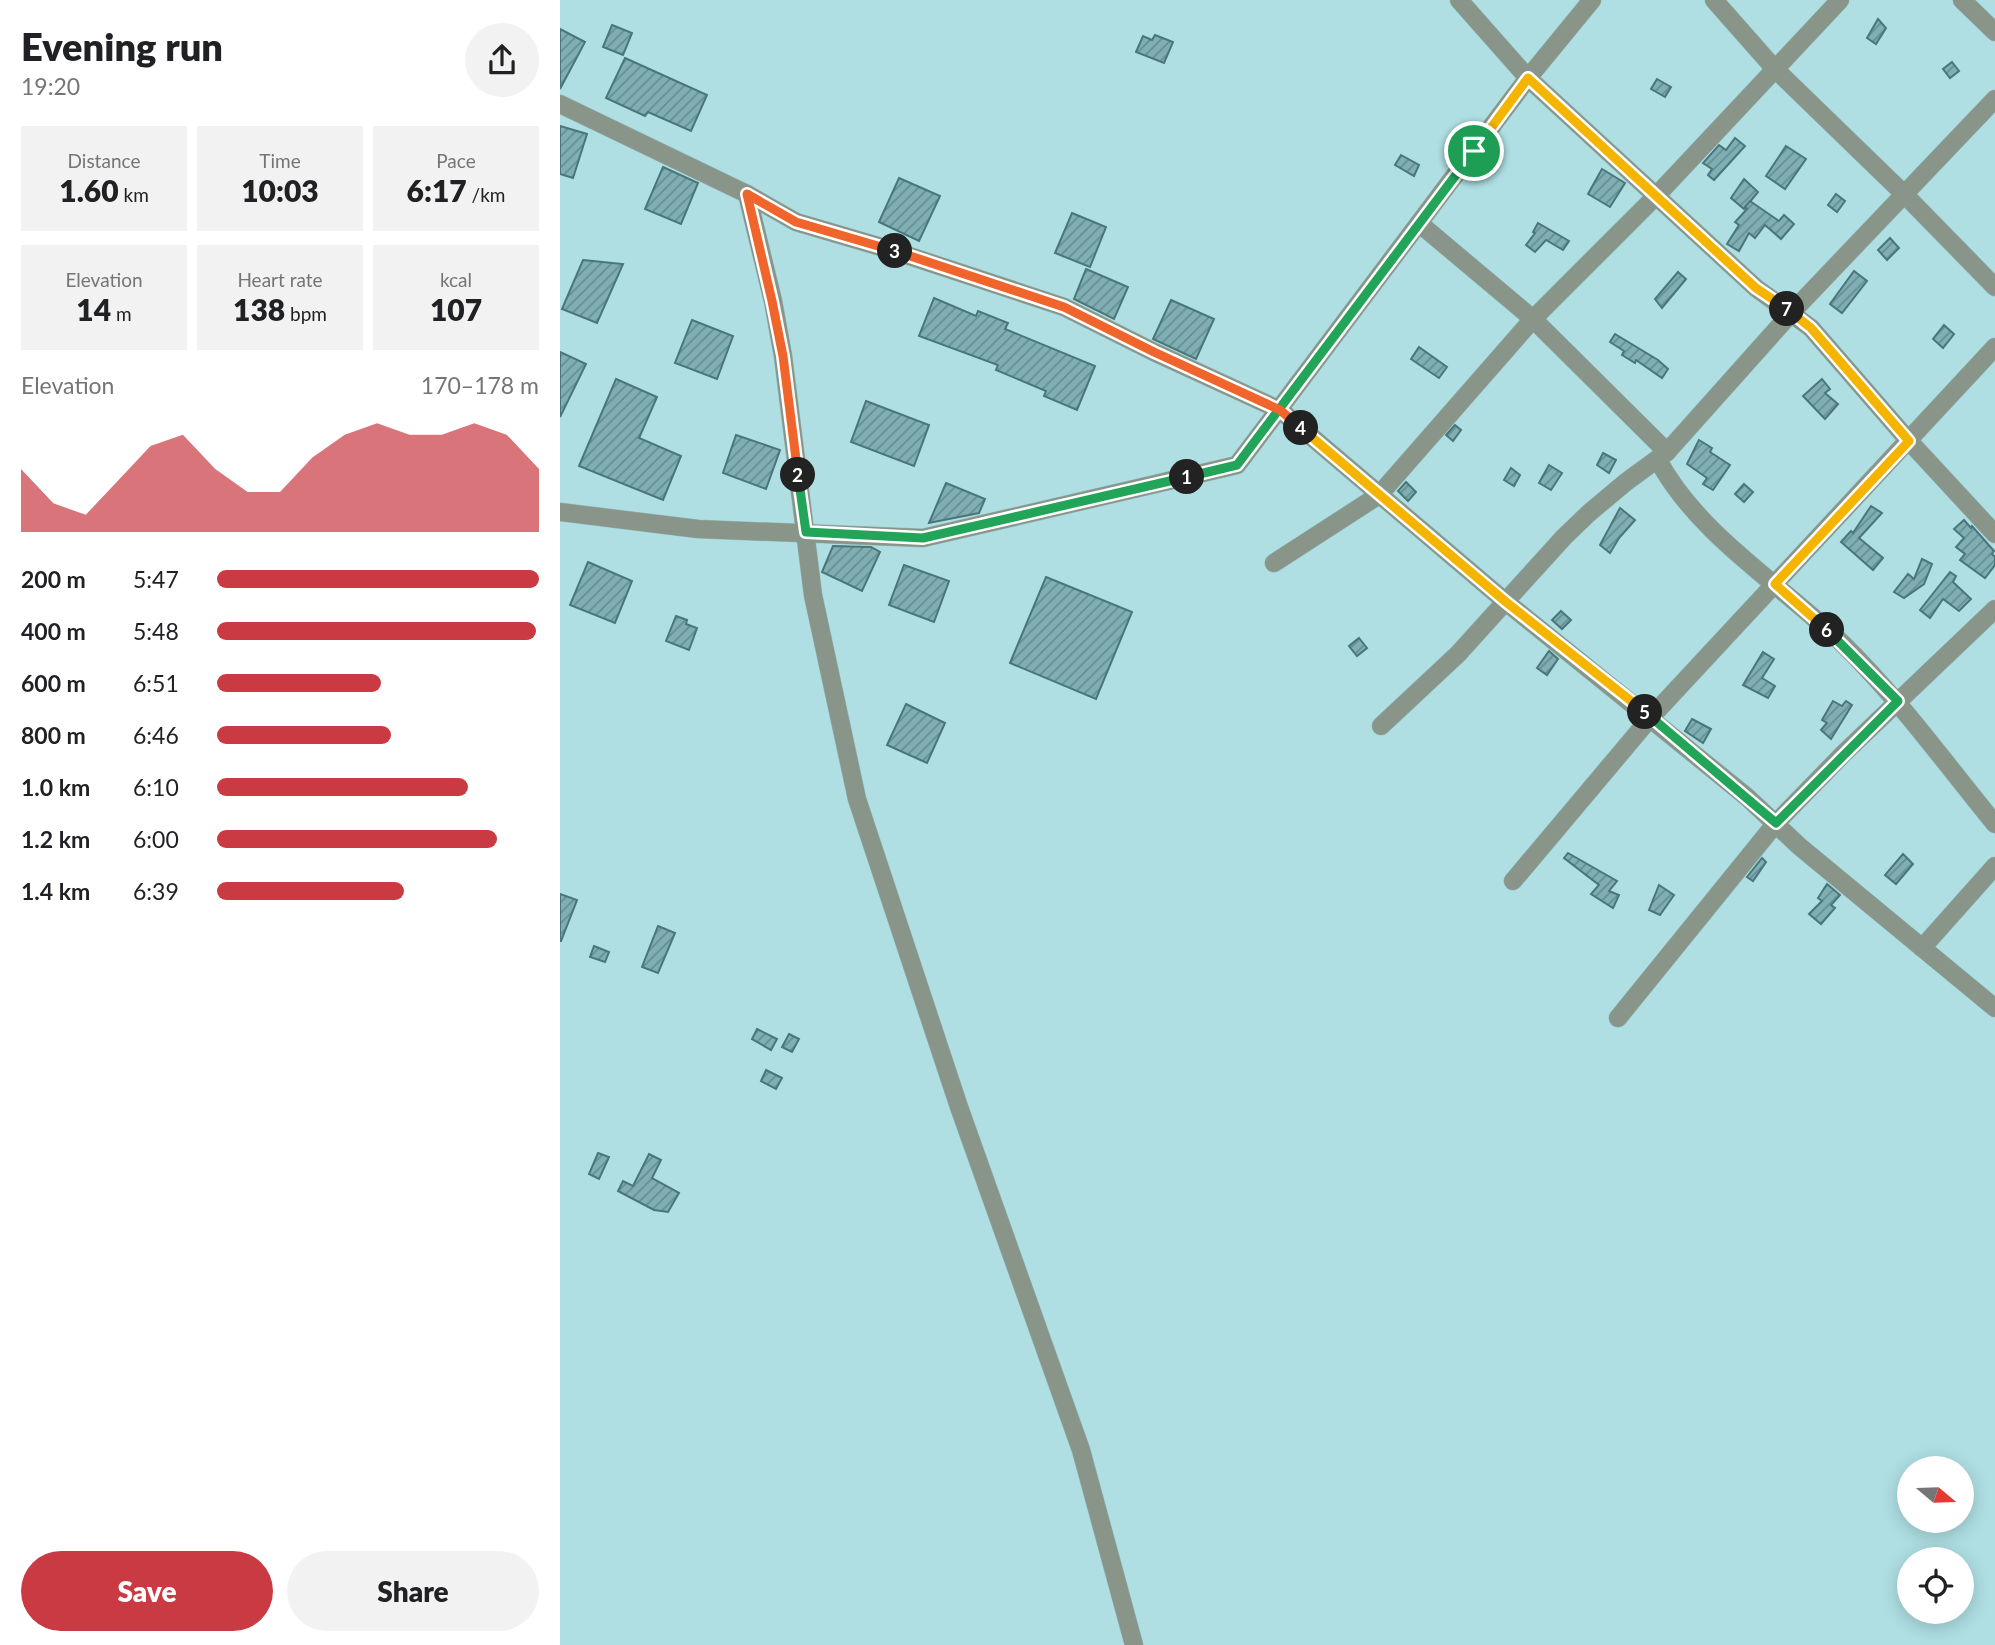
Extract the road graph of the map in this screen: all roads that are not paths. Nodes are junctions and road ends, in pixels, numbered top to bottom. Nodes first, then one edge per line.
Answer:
1 (1459, 0) edge
2 (1592, 0) edge
3 (1714, 0) edge
4 (1840, 0) edge
5 (1962, 0) edge
6 (1995, 32) edge
7 (1774, 68) junction
8 (1528, 78) junction
9 (1995, 99) edge
10 (560, 104) edge
11 (747, 194) junction
12 (1903, 194) junction
13 (1657, 195) junction
14 (1420, 223) junction
15 (1995, 287) edge
16 (1792, 312) junction
17 (1533, 318) junction
18 (1995, 347) edge
19 (1280, 410) junction
20 (1909, 441) junction
21 (1662, 456) junction
22 (1378, 495) junction
23 (560, 512) edge
24 (806, 532) junction
25 (1995, 534) edge
26 (1273, 563) dead end
27 (1775, 584) junction
28 (1506, 602) junction
29 (1995, 609) edge
30 (1898, 701) junction
31 (1651, 717) junction
32 (1381, 726) dead end
33 (1776, 823) junction
34 (1995, 824) edge
35 (1995, 866) edge
36 (1513, 881) dead end
37 (1922, 948) junction
38 (1995, 1008) edge
39 (1618, 1018) dead end
40 (1134, 1645) edge

1 - 8 street
2 - 8 street
3 - 7 street
4 - 7 street
5 - 6 street
7 - 12 street
7 - 13 street
8 - 13 street
8 - 14 street
9 - 12 street
10 - 11 street
11 - 19 street
11 - 24 street
12 - 15 street
12 - 16 street
13 - 16 street
13 - 17 street
14 - 17 street
14 - 19 street
16 - 20 street
16 - 21 street
17 - 21 street
17 - 22 street
18 - 20 street
19 - 22 street
19 - 24 street
20 - 25 street
20 - 27 street
21 - 27 street
21 - 28 street
22 - 26 street
22 - 28 street
23 - 24 street
24 - 40 street
27 - 30 street
27 - 31 street
28 - 31 street
28 - 32 street
29 - 30 street
30 - 33 street
30 - 34 street
31 - 33 street
31 - 36 street
33 - 37 street
33 - 39 street
35 - 37 street
37 - 38 street

